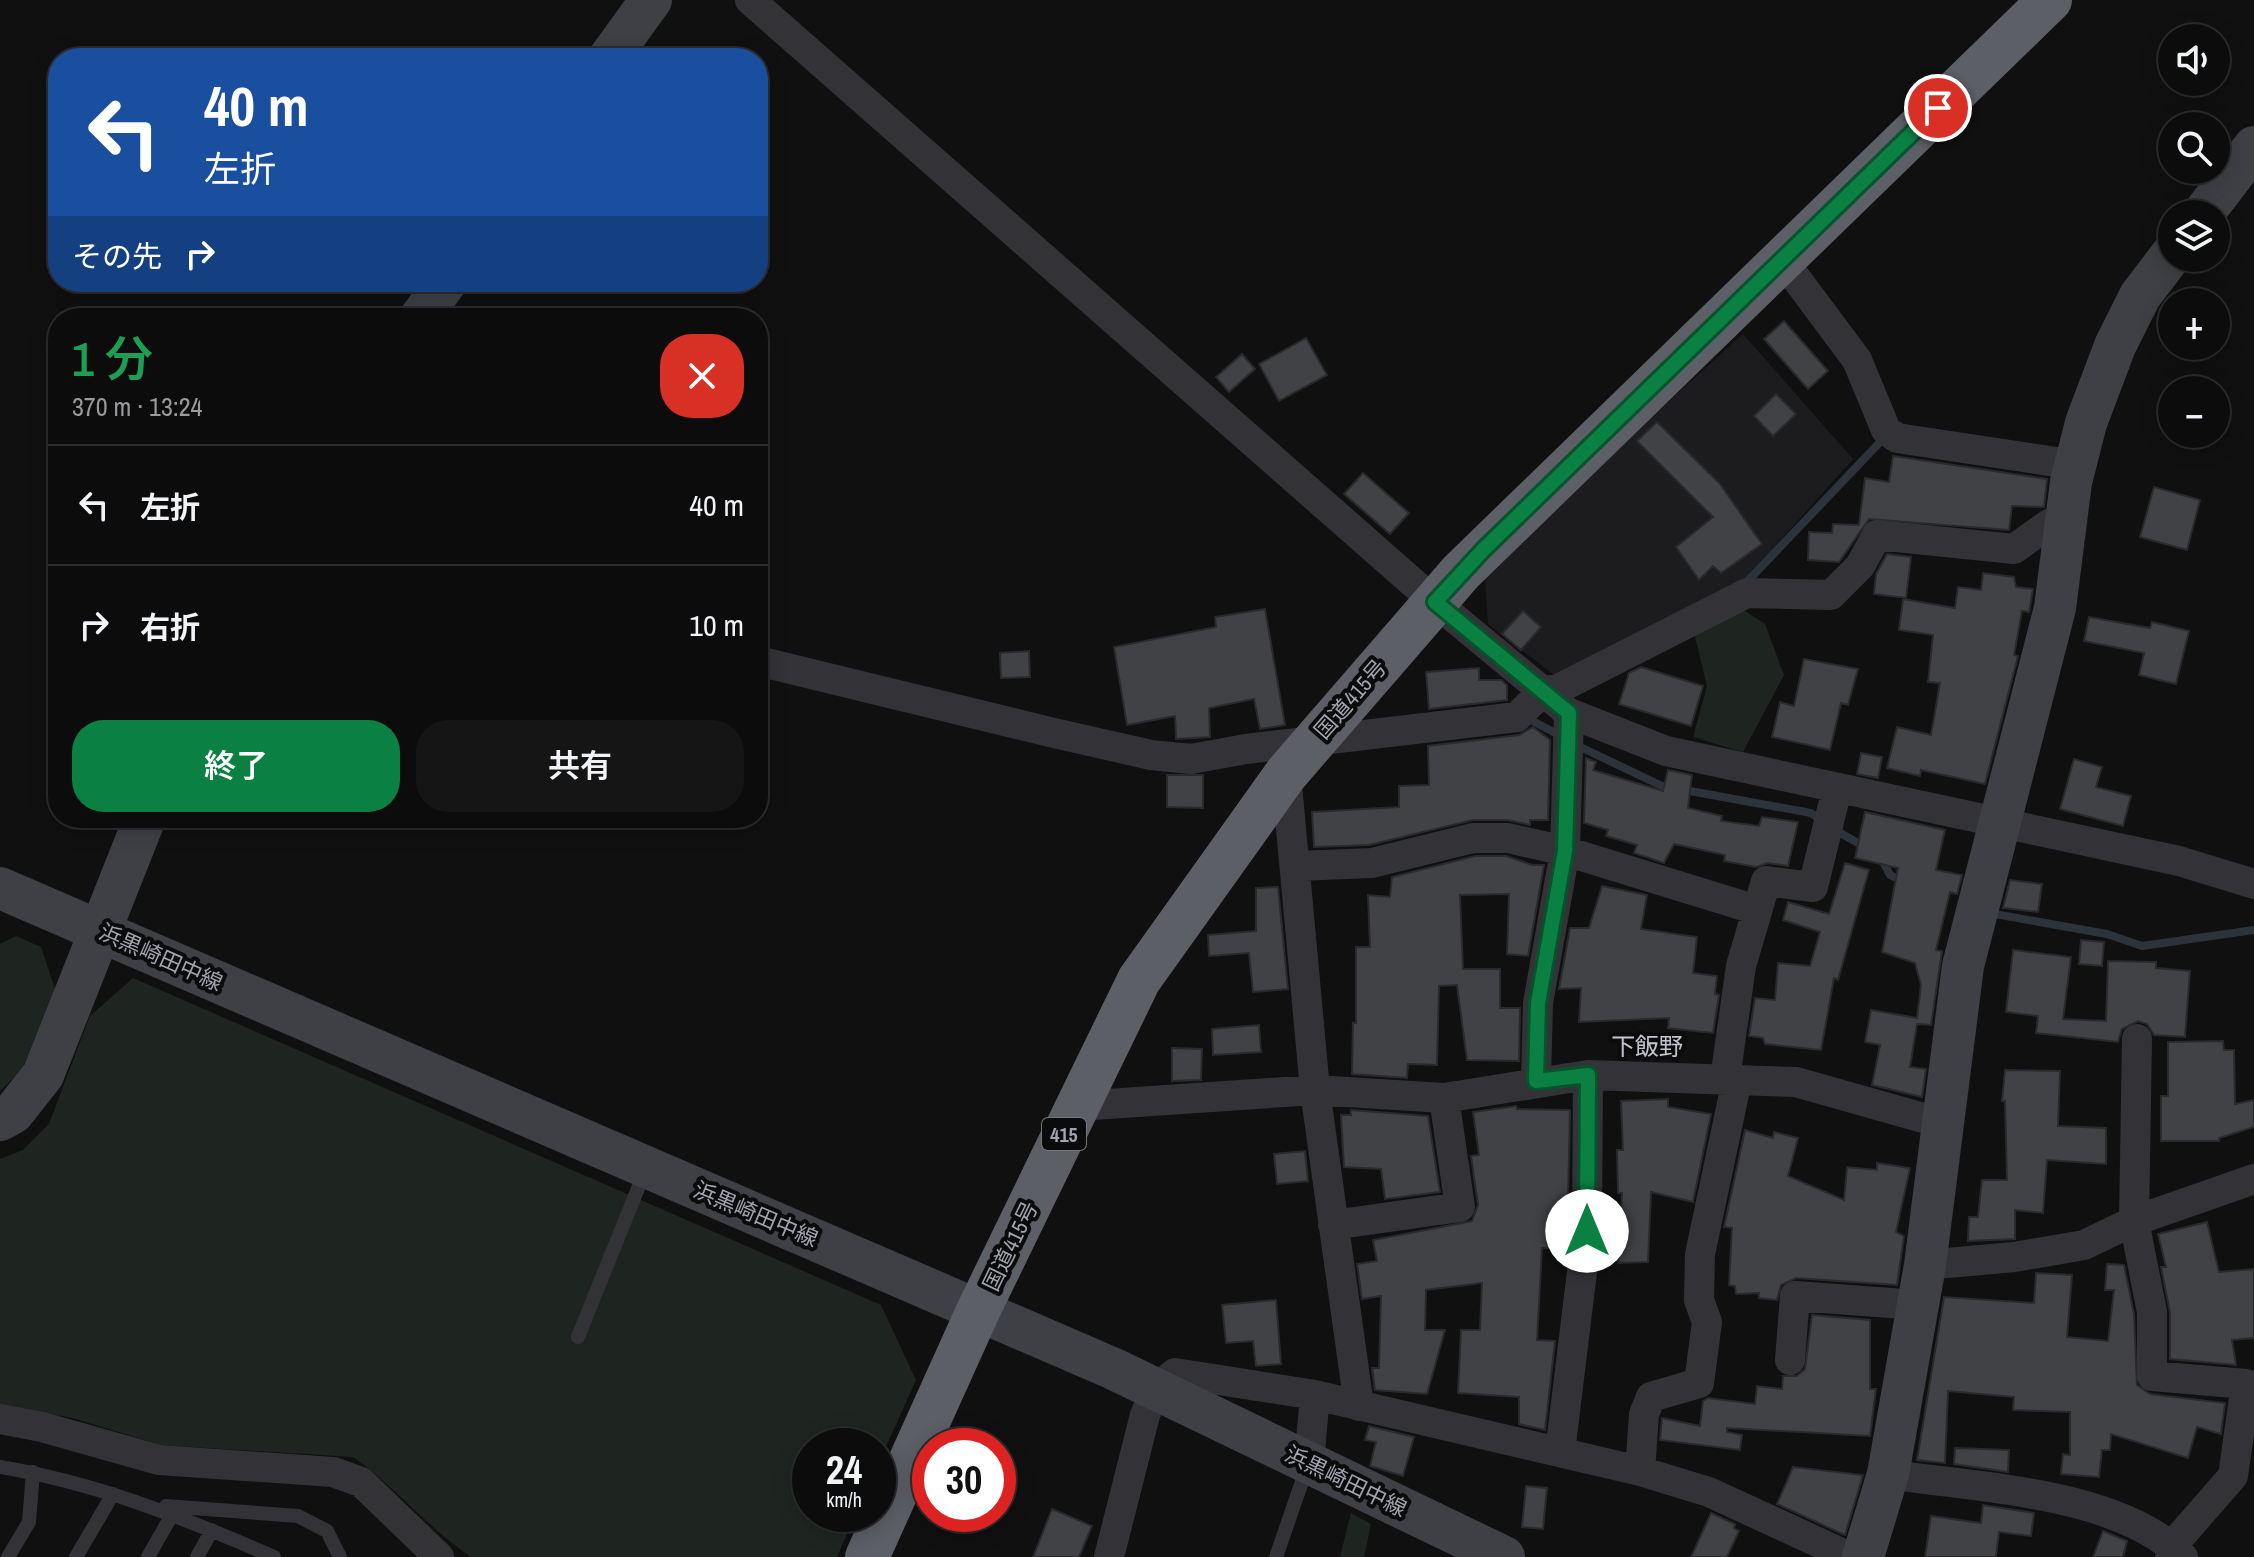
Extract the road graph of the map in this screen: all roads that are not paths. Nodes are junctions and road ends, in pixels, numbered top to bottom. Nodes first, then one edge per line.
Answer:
1 (651, 0) edge
2 (750, 0) edge
3 (2050, 0) edge
4 (616, 48) edge
5 (2254, 147) edge
6 (2214, 200) edge
7 (1781, 258) junction
8 (2158, 272) edge
9 (2076, 465) junction
10 (2066, 523) junction
11 (1435, 602) junction
12 (768, 663) edge
13 (1543, 691) junction
14 (1569, 713) junction
15 (1300, 758) junction
16 (1837, 789) junction
17 (2000, 824) junction
18 (141, 828) edge
19 (1565, 851) junction
20 (1297, 866) junction
21 (2254, 884) edge
22 (0, 888) edge
23 (1757, 910) junction
24 (102, 931) junction
25 (2137, 1039) dead end
26 (1588, 1075) junction
27 (1731, 1079) junction
28 (1536, 1081) junction
29 (1315, 1090) junction
30 (1444, 1098) junction
31 (1078, 1106) junction
32 (0, 1120) edge
33 (1941, 1123) junction
34 (646, 1167) junction
35 (2254, 1179) edge
36 (2134, 1221) junction
37 (1333, 1225) junction
38 (1925, 1265) junction
39 (1918, 1305) junction
40 (978, 1311) junction
41 (578, 1337) dead end
42 (1790, 1360) dead end
43 (1156, 1389) junction
44 (1315, 1395) junction
45 (1359, 1406) junction
46 (0, 1419) edge
47 (1560, 1452) junction
48 (1309, 1463) junction
49 (0, 1467) edge
50 (1640, 1471) junction
51 (33, 1472) junction
52 (1888, 1474) junction
53 (2244, 1475) edge
54 (113, 1494) junction
55 (153, 1505) junction
56 (173, 1513) junction
57 (212, 1530) junction
58 (241, 1550) edge
59 (2175, 1553) edge
60 (9, 1557) edge
61 (76, 1557) edge
62 (148, 1557) edge
63 (197, 1557) edge
64 (274, 1557) edge
65 (340, 1557) edge
66 (439, 1557) edge
67 (867, 1557) edge
68 (1109, 1557) edge
69 (1276, 1557) edge
70 (1504, 1557) edge
71 (1850, 1557) edge
72 (1863, 1557) edge

1 - 4 street
2 - 11 street
3 - 7 highway, 国道415号 / 415
5 - 6 street
7 - 9 street
7 - 11 highway, 国道415号 / 415
8 - 9 street
9 - 10 street
10 - 13 street
10 - 17 street
11 - 13 street
11 - 15 highway, 国道415号 / 415
12 - 15 street
13 - 14 street
13 - 15 street
14 - 16 street
14 - 19 street
15 - 20 street
15 - 31 highway, 国道415号 / 415
16 - 17 street
16 - 23 street
17 - 21 street
17 - 33 street
18 - 24 street
19 - 20 street
19 - 23 street
19 - 28 street
20 - 29 street
22 - 24 street, 浜黒崎田中線
23 - 27 street
24 - 32 street
24 - 34 street, 浜黒崎田中線
25 - 36 street
26 - 27 street
26 - 28 street
26 - 47 street
27 - 33 street
27 - 50 street
28 - 30 street
29 - 30 street
29 - 31 street
29 - 37 street
30 - 37 street
31 - 40 highway, 国道415号 / 415
33 - 38 street
34 - 40 street, 浜黒崎田中線
34 - 41 lane
35 - 36 street
36 - 38 street
36 - 53 street
37 - 45 street
38 - 39 street
39 - 42 street
39 - 52 street
40 - 43 street, 浜黒崎田中線
40 - 67 highway, 国道415号 / 415
43 - 44 street
43 - 48 street, 浜黒崎田中線
43 - 68 street
44 - 45 street
44 - 48 street
45 - 47 street
46 - 66 street
47 - 50 street
48 - 69 lane
48 - 70 street, 浜黒崎田中線
49 - 51 lane
50 - 71 street
51 - 54 lane
51 - 60 lane
52 - 59 street
52 - 72 street
53 - 59 street
54 - 55 lane
54 - 61 lane
55 - 56 lane
55 - 65 lane
56 - 57 lane
56 - 62 lane
57 - 58 lane
57 - 63 lane
58 - 64 lane

